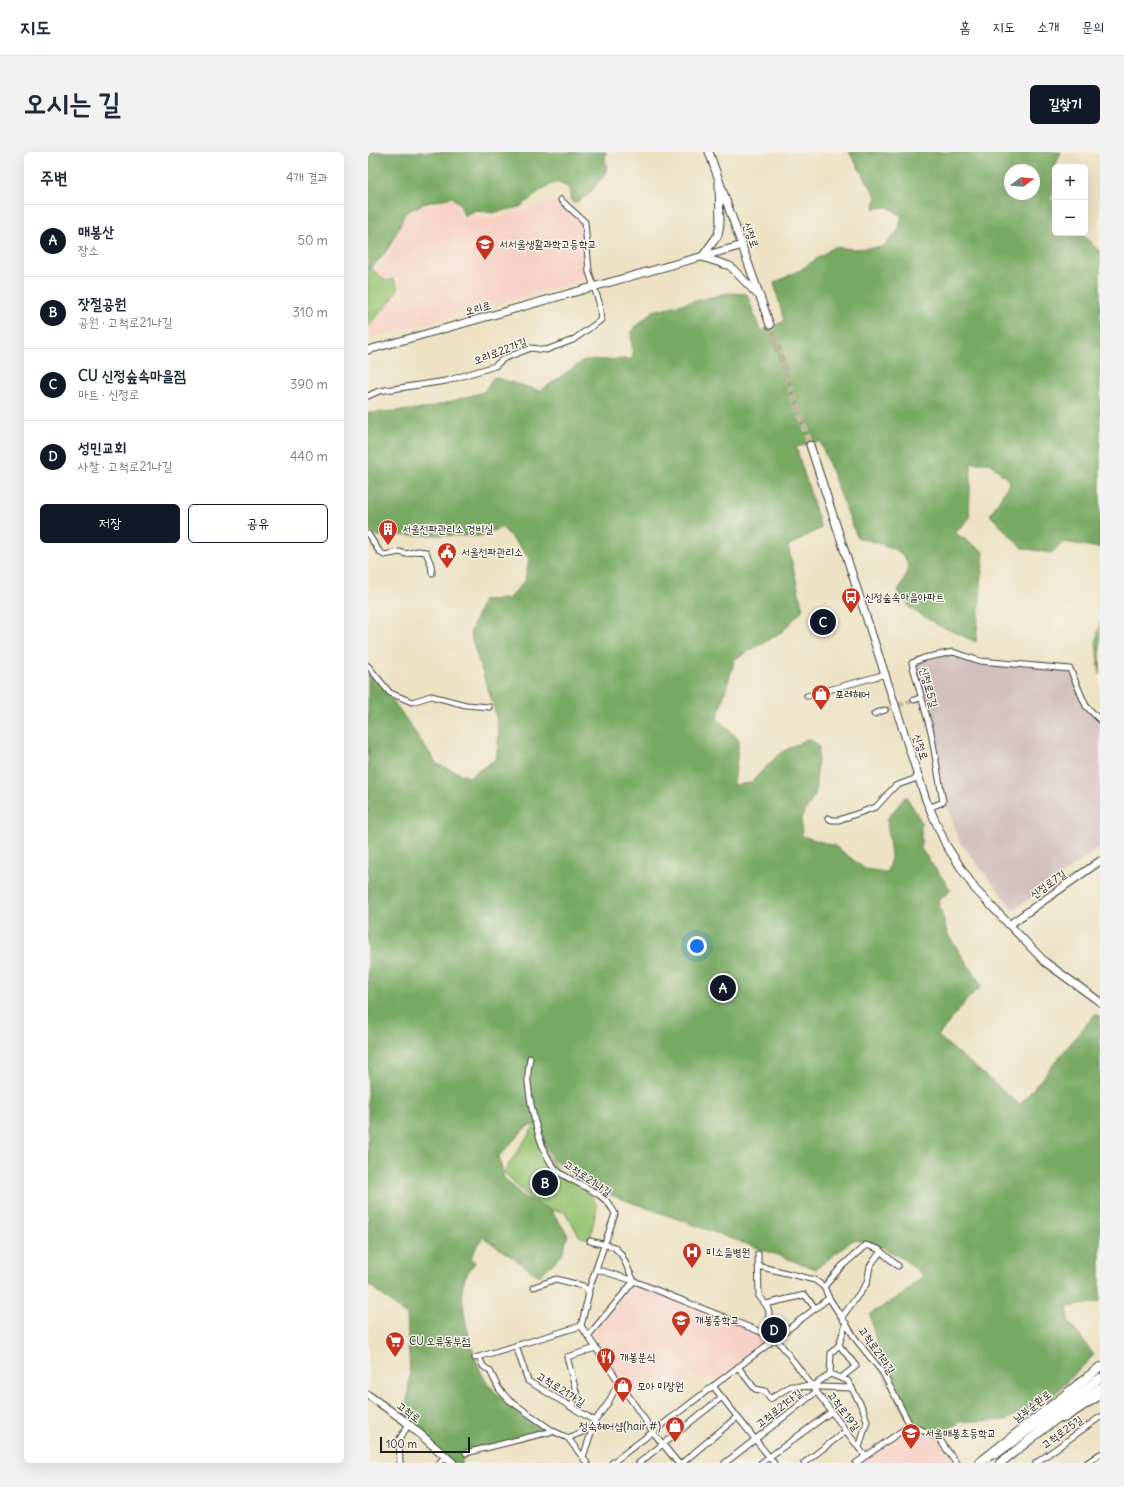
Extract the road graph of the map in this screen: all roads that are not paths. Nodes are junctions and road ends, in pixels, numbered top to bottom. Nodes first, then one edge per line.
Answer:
1 (709, 152) edge
2 (719, 178) junction
3 (561, 200) dead end
4 (743, 245) junction
5 (702, 257) junction
6 (593, 288) junction
7 (760, 297) junction
8 (770, 325) tunnel mouth
9 (368, 350) edge
10 (368, 396) edge
11 (810, 445) tunnel mouth
12 (368, 534) edge
13 (432, 573) dead end
14 (368, 666) edge
15 (886, 674) junction
16 (807, 696) dead end
17 (920, 698) junction
18 (914, 700) tunnel mouth
19 (489, 707) dead end
20 (885, 710) tunnel mouth
21 (874, 714) dead end
22 (1100, 720) edge
23 (920, 777) junction
24 (929, 808) junction
25 (828, 818) dead end
26 (1100, 861) edge
27 (1009, 925) junction
28 (1100, 1002) edge
29 (530, 1058) dead end
30 (590, 1241) dead end
31 (605, 1245) junction
32 (881, 1251) junction
33 (758, 1254) dead end
34 (758, 1266) junction
35 (898, 1266) dead end
36 (596, 1269) junction
37 (634, 1281) junction
38 (534, 1287) dead end
39 (824, 1287) junction
40 (588, 1292) junction
41 (829, 1298) junction
42 (766, 1304) junction
43 (815, 1308) junction
44 (842, 1318) junction
45 (846, 1323) junction
46 (581, 1326) junction
47 (764, 1334) junction
48 (588, 1336) junction
49 (776, 1338) junction
50 (839, 1345) junction
51 (516, 1346) junction
52 (596, 1348) junction
53 (738, 1367) junction
54 (1100, 1367) edge
55 (830, 1374) junction
56 (841, 1378) junction
57 (1100, 1378) edge
58 (619, 1382) junction
59 (713, 1386) junction
60 (812, 1387) junction
61 (852, 1388) junction
62 (1100, 1388) edge
63 (816, 1392) junction
64 (368, 1395) edge
65 (1100, 1395) edge
66 (722, 1397) junction
67 (571, 1407) junction
68 (831, 1412) junction
69 (737, 1417) junction
70 (1100, 1417) edge
71 (595, 1421) junction
72 (408, 1424) junction
73 (910, 1425) junction
74 (594, 1427) junction
75 (553, 1431) junction
76 (846, 1431) junction
77 (653, 1432) junction
78 (1036, 1436) junction
79 (568, 1438) junction
80 (755, 1439) junction
81 (662, 1444) junction
82 (859, 1448) junction
83 (466, 1453) dead end
84 (1100, 1454) edge
85 (446, 1456) junction
86 (865, 1456) junction
87 (583, 1457) junction
88 (769, 1457) junction
89 (400, 1463) edge
90 (439, 1463) edge
91 (453, 1463) edge
92 (587, 1463) edge
93 (612, 1463) edge
94 (639, 1463) edge
95 (678, 1463) edge
96 (682, 1463) edge
97 (725, 1463) edge
98 (761, 1463) edge
99 (774, 1463) edge
100 (804, 1463) edge
101 (856, 1463) edge
102 (956, 1463) edge
103 (978, 1463) edge
104 (982, 1463) edge
105 (1000, 1463) edge
106 (1036, 1463) edge
107 (1088, 1463) edge

1 - 2 main road, 신정로
2 - 4 main road, 신정로
2 - 5 main road
3 - 6 street
4 - 5 main road, 오리로
4 - 7 main road, 신정로
5 - 6 main road, 오리로
5 - 7 main road
6 - 9 main road, 오리로
6 - 10 street, 오리로22가길
7 - 8 main road, 신정로
11 - 15 main road, 신정로
12 - 13 street
14 - 19 street
15 - 16 street
15 - 23 main road, 신정로
17 - 18 street
17 - 22 street, 신정로5길
17 - 24 street, 신정로5길
20 - 21 street
23 - 24 main road, 신정로
23 - 25 street
24 - 27 main road, 신정로
26 - 27 main road, 신정로7길
27 - 28 main road, 신정로
29 - 31 street, 고척로21나길
30 - 31 street
31 - 36 street, 고척로21나길
31 - 37 street
32 - 35 street
32 - 39 street
32 - 44 street
33 - 34 street
34 - 39 street
34 - 42 street
36 - 37 street
36 - 40 street, 고척로21나길
37 - 47 street
37 - 48 street
38 - 40 street
39 - 41 street, 고척로21라길
40 - 46 street, 고척로21나길
41 - 43 street
41 - 44 street, 고척로21라길
42 - 43 street
42 - 47 street
43 - 49 street
44 - 45 street, 고척로21라길
45 - 50 street, 고척로19길
45 - 73 street, 고척로21라길
46 - 48 street
46 - 51 street
47 - 49 street
48 - 52 street
49 - 53 street
49 - 60 street, 고척로19길
50 - 55 street, 고척로19길
50 - 56 street, 고척로19길
51 - 67 street, 고척로21가길
51 - 75 street
52 - 58 street
52 - 67 street
53 - 59 street
53 - 60 street
54 - 103 main road, 남부순환로
55 - 56 street, 고척로19길
55 - 60 street
56 - 61 street, 고척로19길
57 - 104 main road, 남부순환로
58 - 71 street
58 - 77 street
59 - 66 street, 고척로21다길
59 - 77 street
60 - 61 street, 고척로19길
60 - 63 street, 고척로19길
61 - 82 street, 고척로19길
62 - 78 main road
63 - 68 street, 고척로19길
63 - 80 street, 고척로21다길
64 - 72 main road, 고척로
65 - 78 main road
66 - 69 street, 고척로21다길
66 - 81 street
67 - 71 street, 고척로21가길
68 - 76 street, 고척로19길
68 - 88 street
69 - 80 street, 고척로21다길
69 - 96 street
70 - 106 street, 고척로25길
71 - 74 street
72 - 85 main road, 고척로
72 - 89 street
73 - 86 street
73 - 102 street
74 - 79 street
74 - 87 street
75 - 79 street
75 - 83 street
76 - 82 street, 고척로19길
76 - 100 street
77 - 81 street
77 - 93 street
78 - 105 main road
79 - 87 street
80 - 88 street, 고척로21다길
80 - 97 street
81 - 94 street
81 - 95 street
82 - 86 street, 고척로19길
84 - 107 street
85 - 90 street
85 - 91 main road, 고척로
86 - 101 street
87 - 92 street
88 - 98 street
88 - 99 street, 고척로21다길

